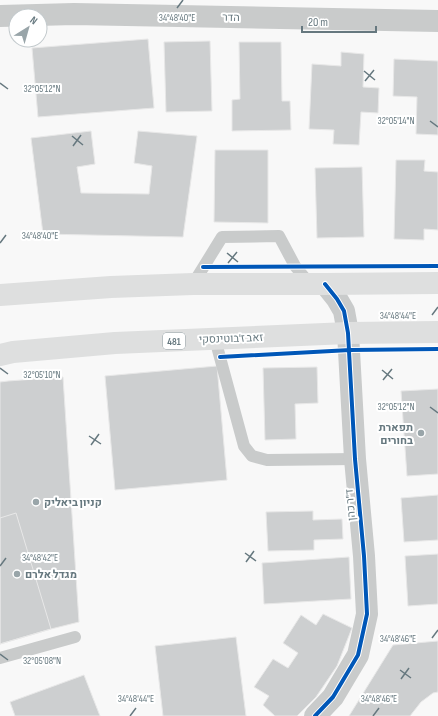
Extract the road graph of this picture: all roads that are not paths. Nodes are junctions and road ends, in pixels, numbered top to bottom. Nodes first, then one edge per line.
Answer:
1 (225, 8) edge
2 (0, 16) edge
3 (438, 21) edge
4 (438, 283) edge
5 (193, 284) junction
6 (318, 284) junction
7 (0, 296) edge
8 (438, 332) edge
9 (348, 333) junction
10 (215, 339) junction
11 (0, 355) edge
12 (355, 459) junction
13 (75, 637) dead end
14 (0, 658) edge
15 (315, 716) edge

1 - 2 street, הדר
1 - 3 street, הדר
4 - 6 main road
5 - 6 main road
5 - 6 lane
5 - 7 main road
6 - 9 street, ד"ר כהן
8 - 9 main road, זאב ז'בוטינסקי / 481
9 - 10 main road, זאב ז'בוטינסקי / 481
9 - 12 street, ד"ר כהן
10 - 11 main road, זאב ז'בוטינסקי / 481
10 - 12 lane
12 - 15 street, ד"ר כהן
13 - 14 lane

